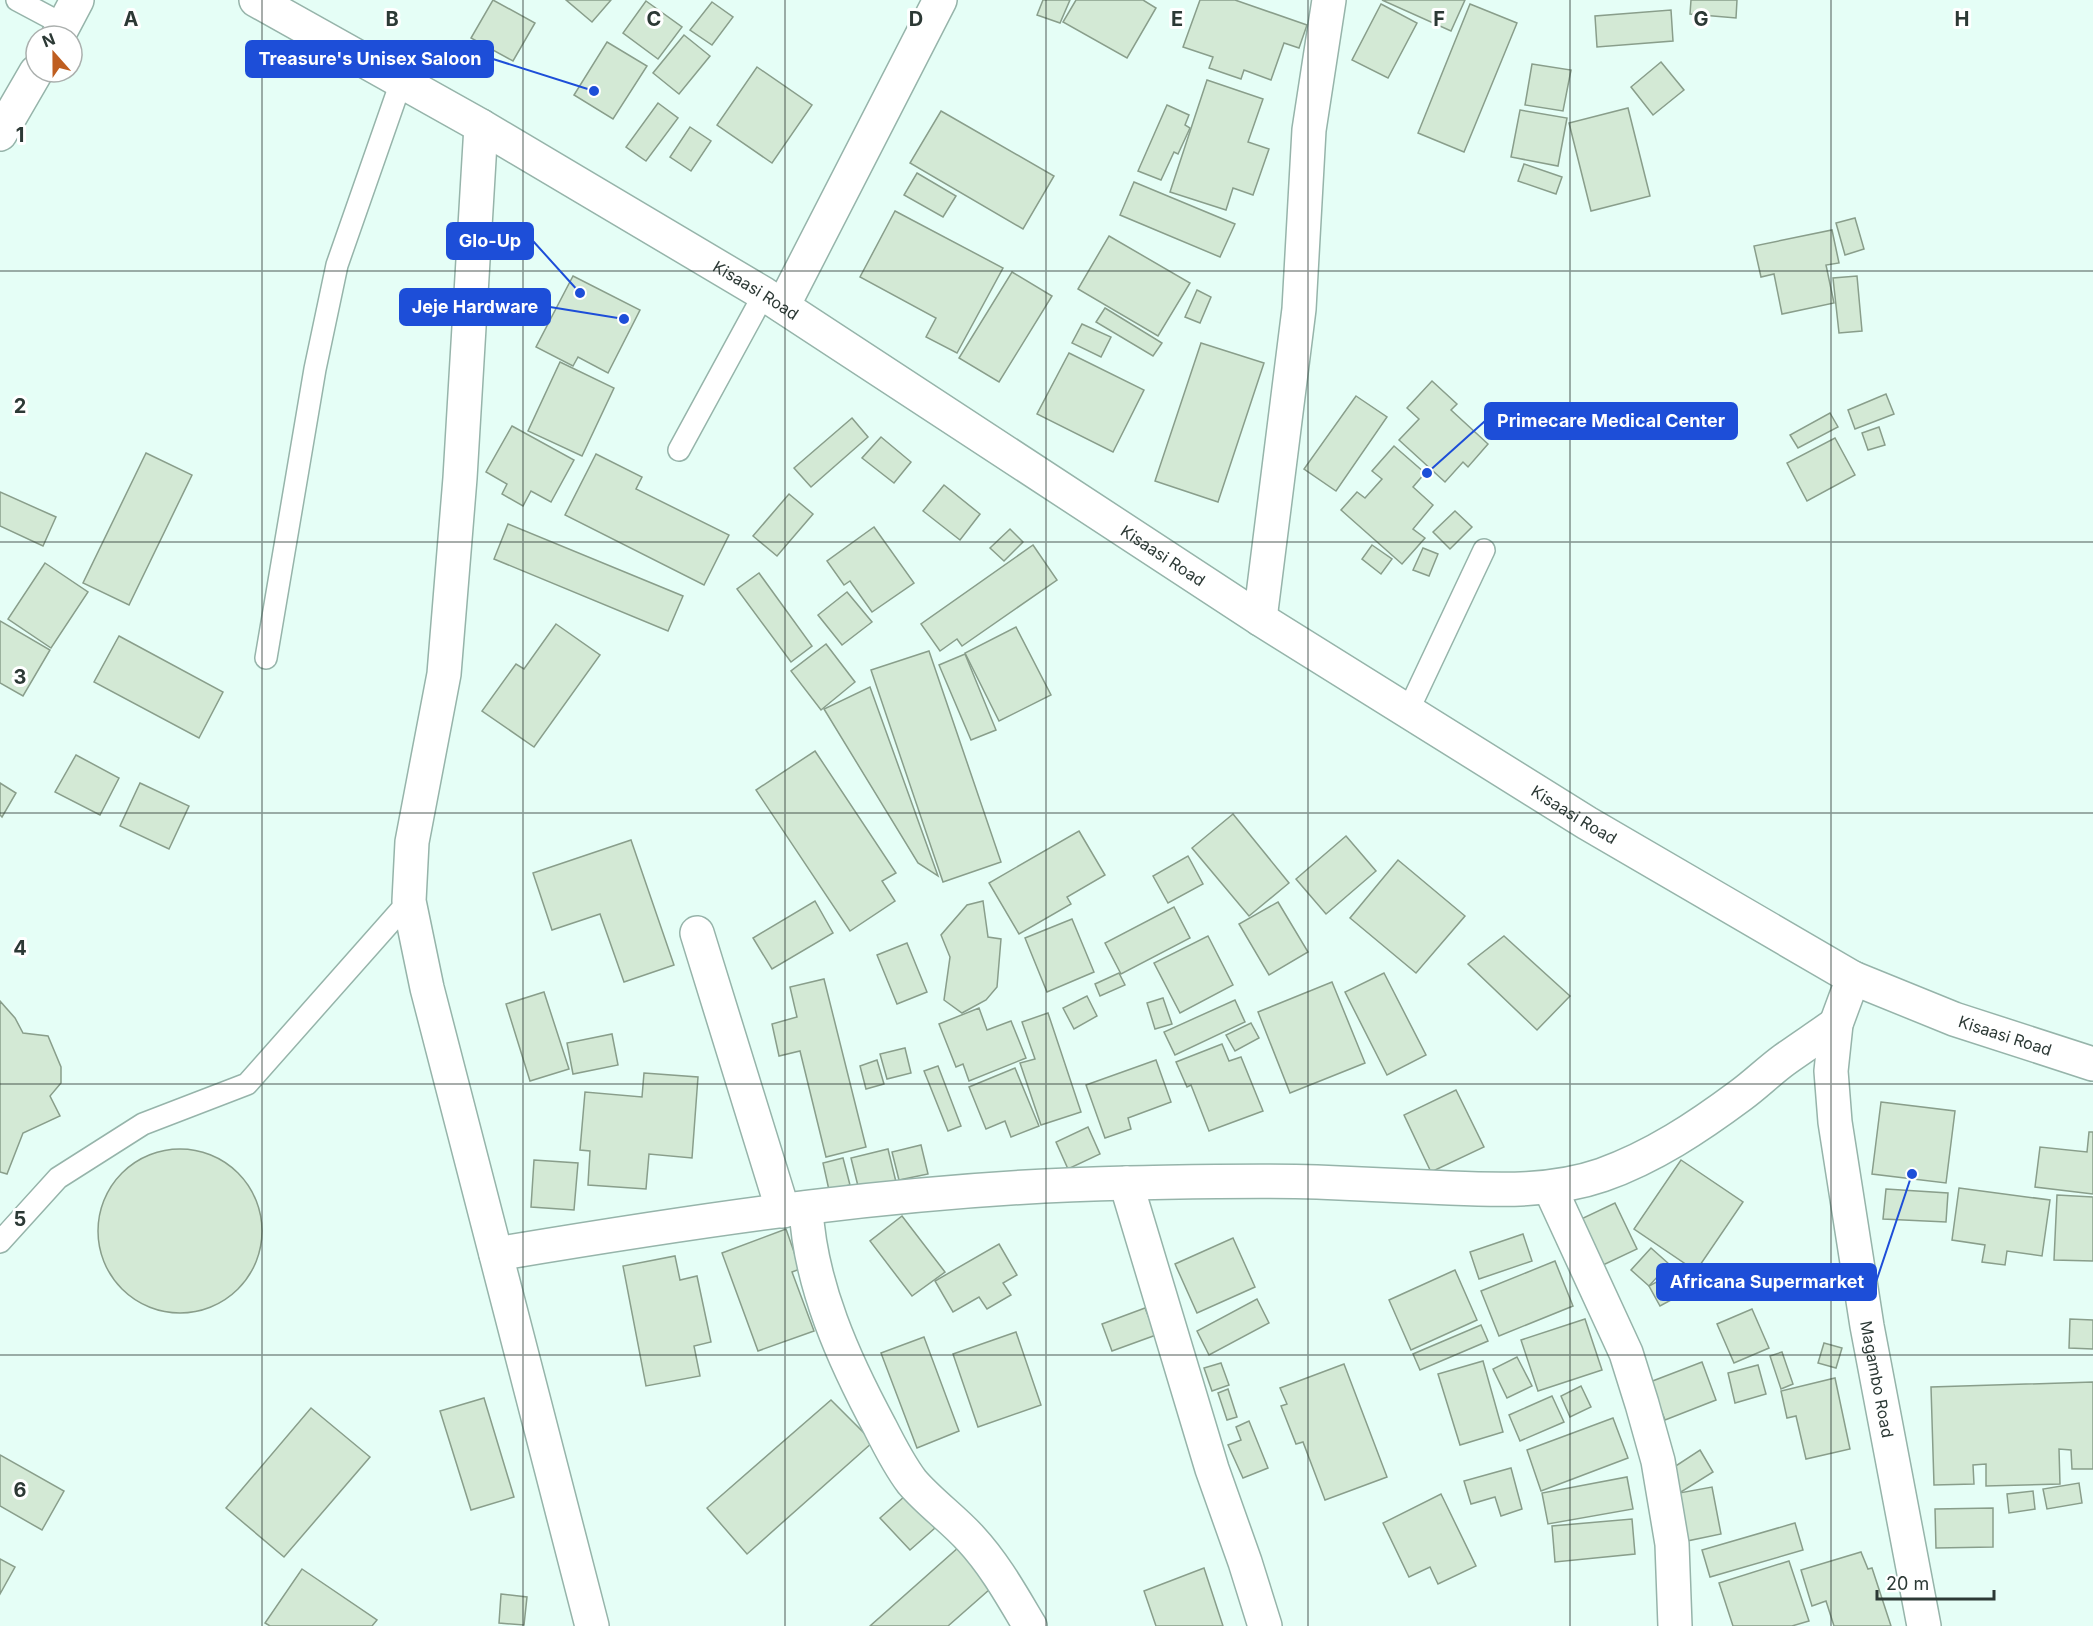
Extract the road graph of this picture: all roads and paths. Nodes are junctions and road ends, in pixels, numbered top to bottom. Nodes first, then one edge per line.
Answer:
1 (17, 0) edge
2 (256, 0) edge
3 (940, 0) edge
4 (1329, 0) edge
5 (66, 20) edge
6 (401, 82) junction
7 (29, 84) edge
8 (481, 126) junction
9 (0, 134) edge
10 (773, 300) junction
11 (679, 450) dead end
12 (1484, 549) dead end
13 (1260, 619) junction
14 (266, 658) dead end
15 (1408, 711) junction
16 (409, 901) junction
17 (697, 933) dead end
18 (1853, 978) junction
19 (1836, 1024) junction
20 (2093, 1064) edge
21 (1126, 1183) junction
22 (1550, 1188) junction
23 (794, 1210) junction
24 (0, 1242) edge
25 (496, 1254) junction
26 (586, 1622) edge
27 (1030, 1626) edge
28 (1265, 1626) edge
29 (1675, 1626) edge
30 (1924, 1626) edge

1 - 5 lane
2 - 6 street, Kisaasi Road
3 - 10 street
4 - 13 street
6 - 8 street, Kisaasi Road
6 - 14 lane
7 - 9 street
8 - 10 street, Kisaasi Road
8 - 16 street
10 - 11 lane
10 - 13 street, Kisaasi Road
12 - 15 lane
13 - 15 street, Kisaasi Road
15 - 18 street, Kisaasi Road
16 - 24 lane
16 - 25 street
17 - 23 street
18 - 19 street, Magambo Road
18 - 20 street, Kisaasi Road
19 - 22 street
19 - 30 street, Magambo Road
21 - 22 street
21 - 23 street
21 - 28 street
22 - 29 street
23 - 25 street
23 - 27 street
25 - 26 street

